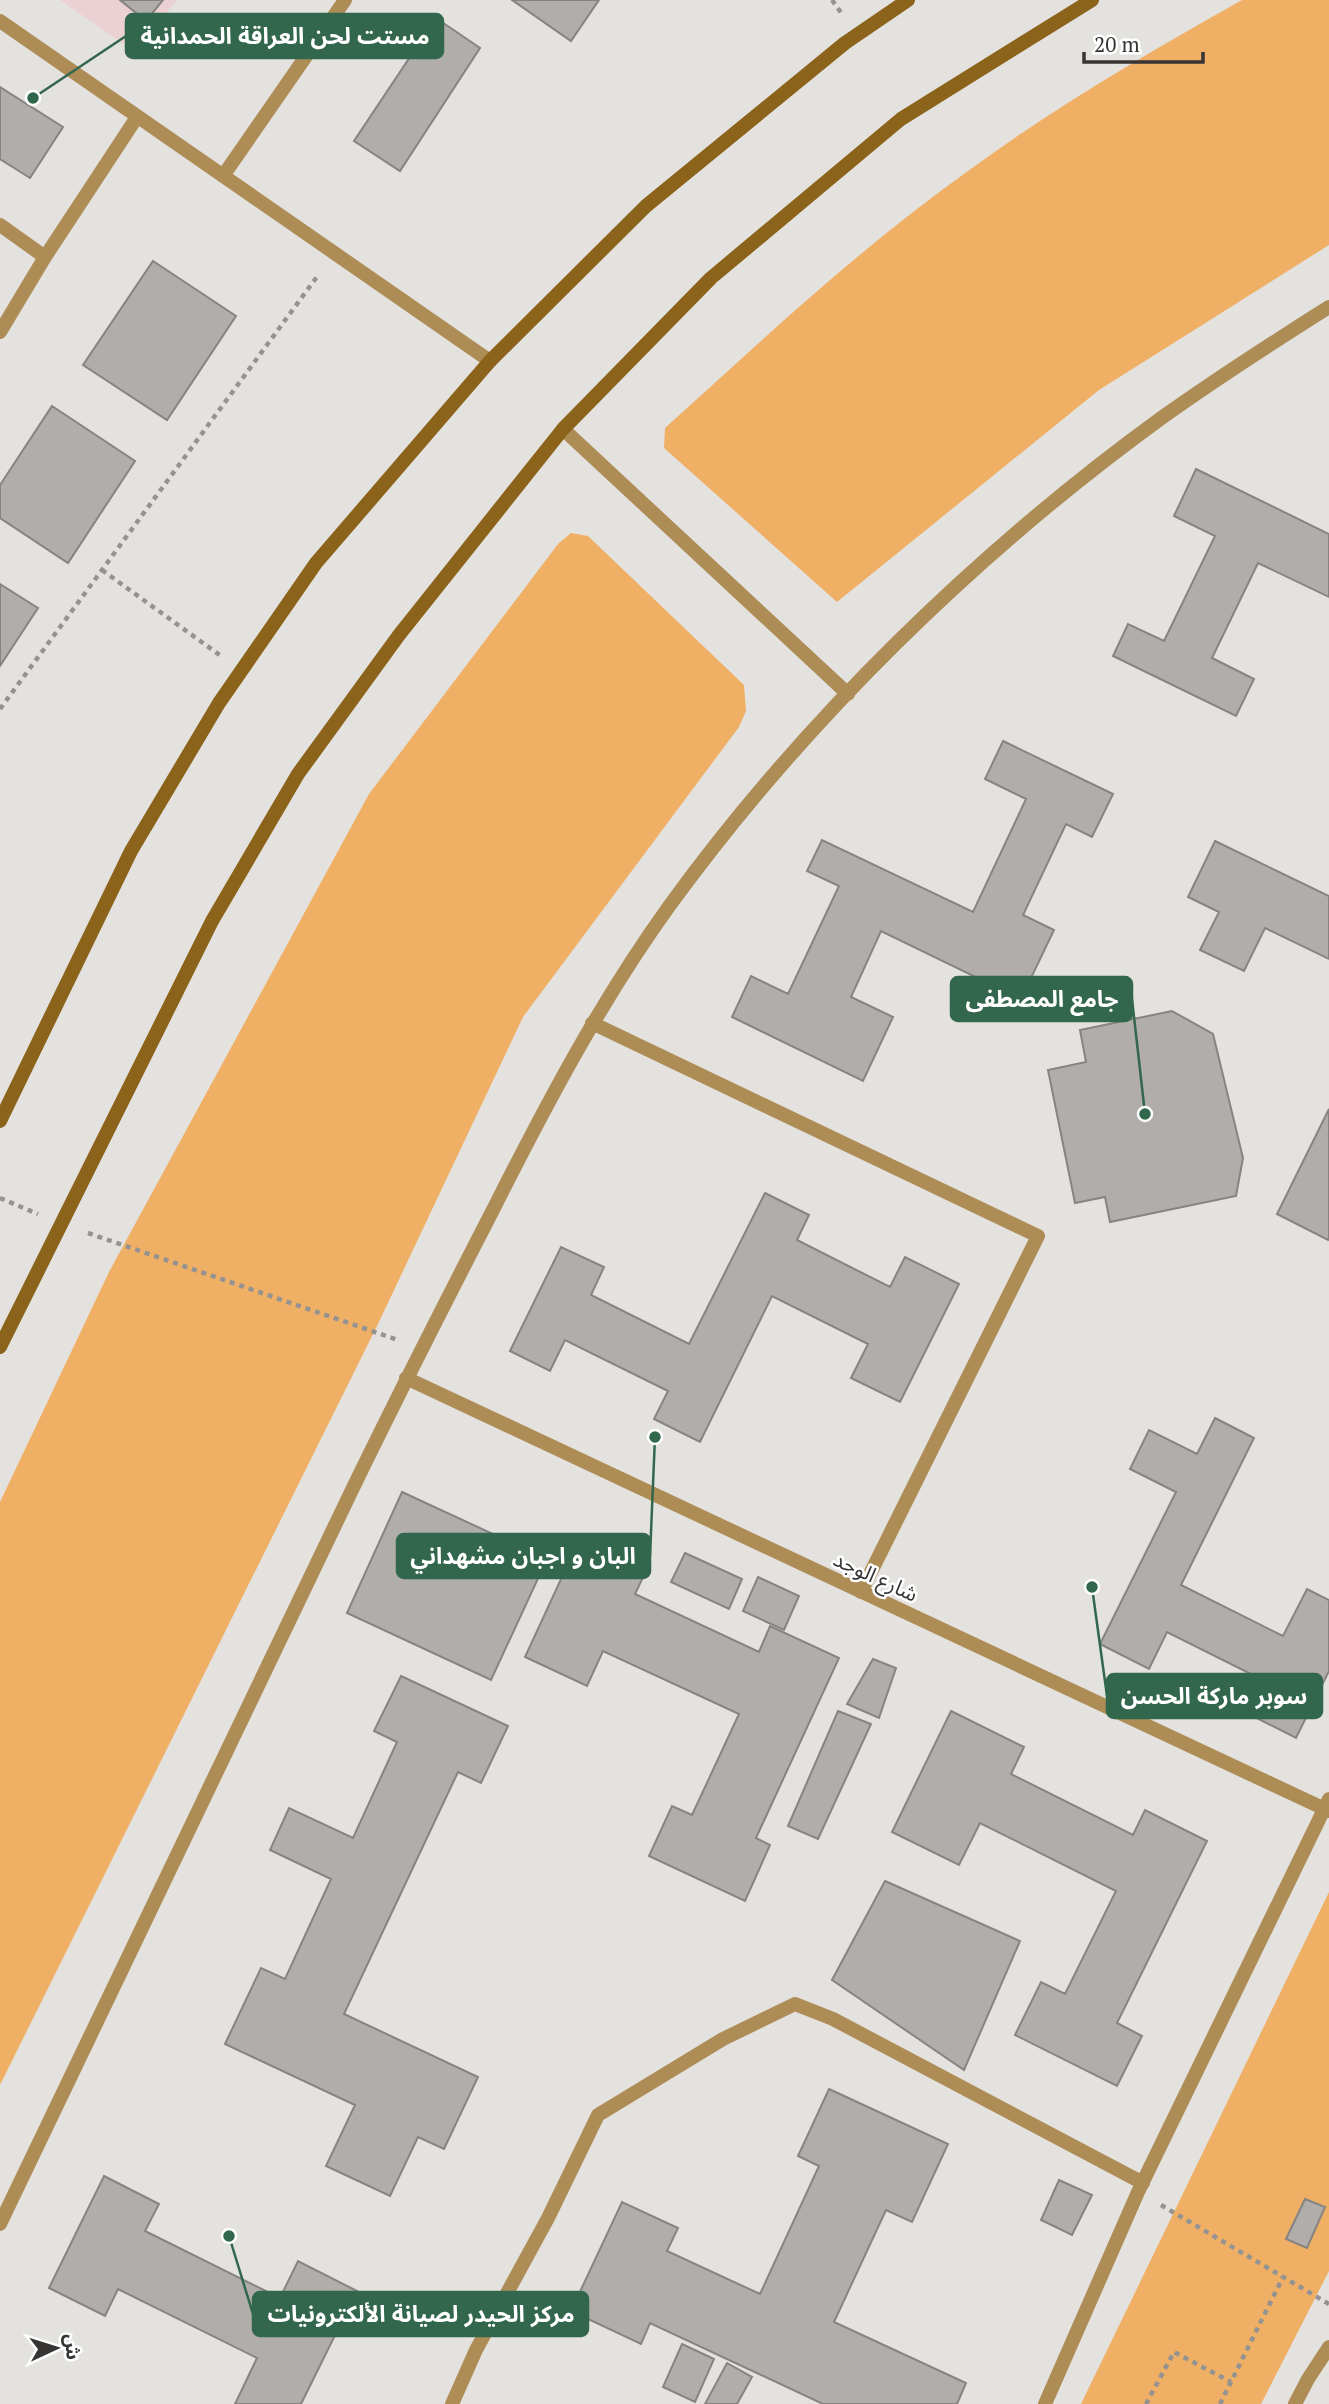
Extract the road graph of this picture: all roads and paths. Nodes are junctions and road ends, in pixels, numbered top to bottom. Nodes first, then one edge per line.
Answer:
1 (345, 0) edge
2 (908, 0) edge
3 (1092, 0) edge
4 (0, 21) edge
5 (137, 117) junction
6 (223, 176) junction
7 (0, 225) edge
8 (334, 253) junction
9 (45, 257) junction
10 (1329, 307) edge
11 (0, 332) edge
12 (490, 361) junction
13 (563, 429) junction
14 (102, 570) junction
15 (241, 671) junction
16 (848, 694) junction
17 (0, 709) edge
18 (592, 1023) junction
19 (0, 1121) edge
20 (0, 1198) edge
21 (61, 1223) junction
22 (0, 1347) edge
23 (422, 1348) junction
24 (406, 1378) junction
25 (861, 1591) junction
26 (1327, 1806) edge
27 (1140, 2187) junction
28 (0, 2224) edge
29 (1283, 2277) junction
30 (1329, 2304) edge
31 (1328, 2350) edge
32 (1231, 2382) junction
33 (452, 2404) edge
34 (1045, 2404) edge
35 (1146, 2404) edge
36 (1220, 2404) edge
37 (1296, 2404) edge

1 - 6 street
2 - 12 main road
3 - 13 main road
4 - 5 street
5 - 6 street
5 - 9 street
6 - 8 street
7 - 9 street
8 - 12 street
8 - 14 path
9 - 11 street
10 - 16 street
12 - 15 main road
13 - 16 street
13 - 21 main road
14 - 15 path
14 - 17 path
15 - 19 main road
16 - 18 street
18 - 23 street
18 - 25 street
20 - 21 path
21 - 22 main road
21 - 23 path
23 - 24 street
24 - 25 street, شارع الوجد
24 - 28 street
25 - 26 street, شارع الوجد
26 - 27 street
27 - 29 path
27 - 33 street
27 - 34 street
29 - 30 path
29 - 32 path
31 - 37 street
32 - 35 path
32 - 36 path

